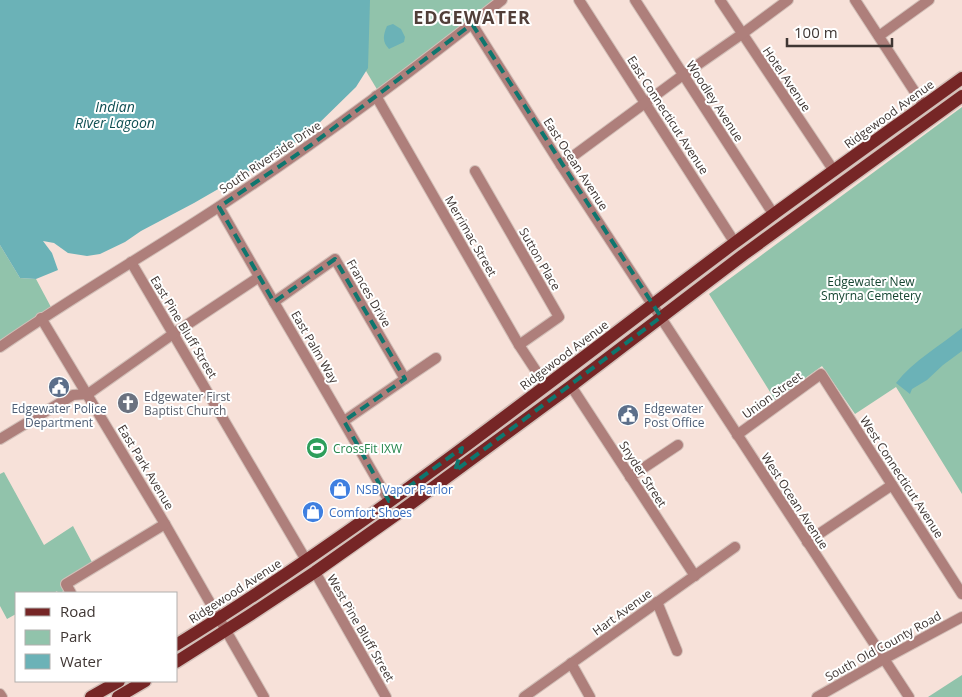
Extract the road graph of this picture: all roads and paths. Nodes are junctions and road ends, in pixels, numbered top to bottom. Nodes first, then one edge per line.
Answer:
1 (502, 0) edge
2 (579, 0) edge
3 (635, 0) edge
4 (720, 0) edge
5 (855, 0) edge
6 (930, 0) edge
7 (786, 1) edge
8 (472, 24) junction
9 (742, 34) junction
10 (879, 36) junction
11 (683, 75) junction
12 (962, 78) edge
13 (962, 86) edge
14 (376, 96) junction
15 (962, 96) edge
16 (646, 103) junction
17 (922, 107) junction
18 (942, 111) junction
19 (561, 165) junction
20 (475, 171) dead end
21 (834, 171) junction
22 (856, 173) junction
23 (219, 206) junction
24 (774, 215) junction
25 (735, 243) junction
26 (131, 262) junction
27 (259, 277) junction
28 (274, 302) junction
29 (653, 305) junction
30 (41, 318) junction
31 (661, 318) junction
32 (174, 334) junction
33 (519, 345) junction
34 (0, 347) edge
35 (436, 358) dead end
36 (821, 374) joint
37 (405, 379) junction
38 (546, 386) junction
39 (571, 386) junction
40 (88, 394) junction
41 (505, 417) junction
42 (344, 421) junction
43 (737, 435) junction
44 (0, 439) edge
45 (678, 445) dead end
46 (455, 471) junction
47 (630, 477) junction
48 (892, 485) junction
49 (389, 501) junction
50 (165, 524) junction
51 (807, 542) junction
52 (735, 547) dead end
53 (306, 560) junction
54 (319, 568) junction
55 (695, 576) junction
56 (70, 592) edge
57 (962, 594) edge
58 (657, 602) junction
59 (962, 617) edge
60 (220, 618) junction
61 (226, 630) junction
62 (178, 644) edge
63 (677, 651) dead end
64 (884, 659) junction
65 (178, 661) edge
66 (571, 663) junction
67 (117, 682) edge
68 (144, 682) edge
69 (126, 695) edge
70 (91, 697) edge
71 (264, 697) edge
72 (386, 697) edge
73 (524, 697) edge
74 (590, 697) edge
75 (816, 697) edge
76 (909, 697) edge

1 - 8 street, South Riverside Drive
2 - 16 street, East Connecticut Avenue
3 - 11 street, Woodley Avenue
4 - 9 street, Hotel Avenue
5 - 10 street
6 - 10 street
7 - 9 street
8 - 14 street, South Riverside Drive
8 - 19 street, East Ocean Avenue
9 - 11 street
9 - 21 street, Hotel Avenue
10 - 17 street
11 - 16 street
11 - 24 street, Woodley Avenue
12 - 17 main road, Ridgewood Avenue
13 - 18 main road
14 - 23 street, South Riverside Drive
14 - 33 street, Merrimac Street
15 - 18 main road
16 - 19 street
16 - 25 street, East Connecticut Avenue
17 - 21 main road, Ridgewood Avenue
17 - 22 main road
18 - 22 main road
19 - 29 street, East Ocean Avenue
20 - 33 street, Sutton Place
21 - 24 main road, Ridgewood Avenue
22 - 31 main road
23 - 26 street, South Riverside Drive
23 - 27 street, East Palm Way
24 - 25 main road, Ridgewood Avenue
25 - 29 main road, Ridgewood Avenue
26 - 30 street, South Riverside Drive
26 - 32 street, East Pine Bluff Street
27 - 28 street, East Palm Way
27 - 32 street
28 - 37 street, Frances Drive
28 - 42 street, East Palm Way
29 - 31 street, East Ocean Avenue
29 - 38 main road, Ridgewood Avenue
30 - 34 street, South Riverside Drive
30 - 40 street, East Park Avenue
31 - 39 main road
31 - 43 street, West Ocean Avenue
32 - 40 street
32 - 53 street, East Pine Bluff Street
33 - 38 street, Merrimac Street
35 - 37 street
36 - 43 street, Union Street
36 - 48 street, West Connecticut Avenue
37 - 42 street
38 - 41 main road, Ridgewood Avenue
39 - 46 main road
39 - 47 street, Snyder Street
40 - 44 street
40 - 50 street, East Park Avenue
41 - 46 main road
41 - 49 main road, Ridgewood Avenue
42 - 49 street, East Palm Way
43 - 51 street, West Ocean Avenue
45 - 47 street
46 - 54 main road
47 - 55 street, Snyder Street
48 - 51 street
48 - 57 street, West Connecticut Avenue
49 - 53 main road, Ridgewood Avenue
49 - 54 main road
50 - 56 street
50 - 60 street, East Park Avenue
51 - 64 street, West Ocean Avenue
52 - 55 street, Hart Avenue
53 - 60 main road, Ridgewood Avenue
54 - 61 main road
54 - 72 street, West Pine Bluff Street
55 - 58 street, Hart Avenue
58 - 63 street
58 - 66 street, Hart Avenue
59 - 64 street, South Old County Road
60 - 61 street, East Park Avenue
60 - 62 main road, Ridgewood Avenue
61 - 65 main road
61 - 71 street, East Park Avenue
64 - 75 street, South Old County Road
64 - 76 street, West Ocean Avenue
66 - 73 street, Hart Avenue
66 - 74 street
67 - 70 main road
68 - 69 main road

